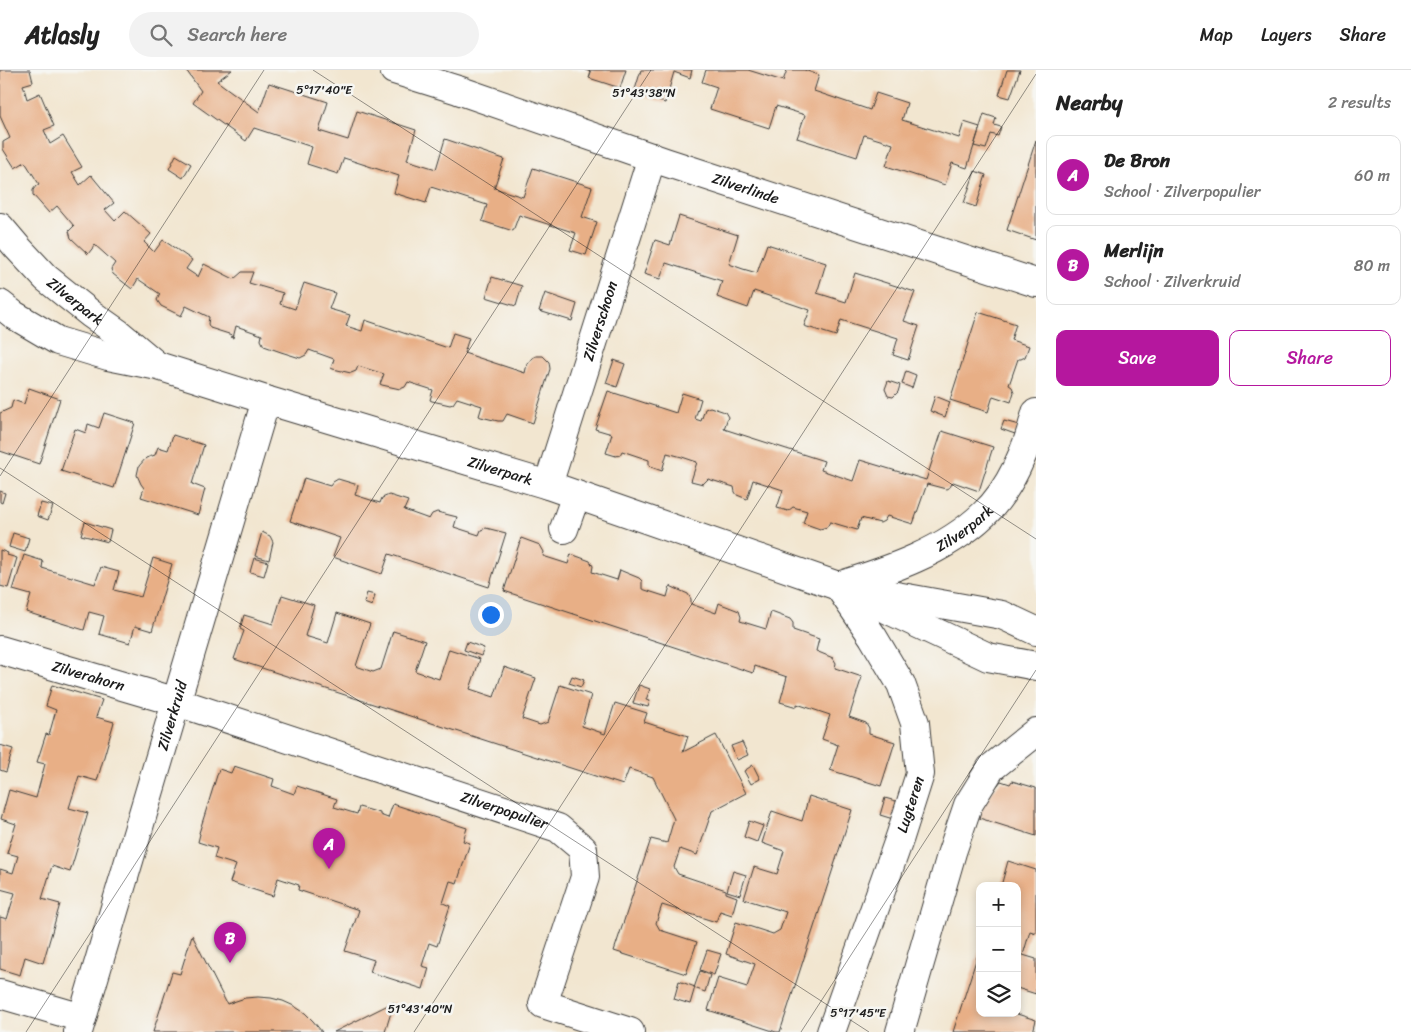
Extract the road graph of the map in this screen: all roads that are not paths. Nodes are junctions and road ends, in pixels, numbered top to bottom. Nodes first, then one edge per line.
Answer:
1 (394, 70) edge
2 (460, 80) edge
3 (652, 157) junction
4 (0, 227) edge
5 (1036, 283) edge
6 (0, 304) edge
7 (158, 366) junction
8 (266, 400) junction
9 (1036, 413) edge
10 (548, 485) junction
11 (576, 495) junction
12 (564, 530) dead end
13 (838, 586) junction
14 (1036, 631) edge
15 (0, 650) edge
16 (1036, 666) edge
17 (177, 702) junction
18 (1036, 732) edge
19 (0, 994) edge
20 (80, 1025) edge
21 (630, 1032) edge
22 (831, 1032) edge
23 (900, 1032) edge

1 - 2 street, Zilverlinde
2 - 3 street, Zilverlinde
3 - 5 street, Zilverlinde
3 - 10 street, Zilverschoon
4 - 7 street, Zilverpark
6 - 7 street, Zilverpark
7 - 8 street, Zilverpark
8 - 10 street, Zilverpark
8 - 17 street, Zilverkruid
9 - 13 street, Zilverpark
10 - 11 street, Zilverpark
11 - 12 street
11 - 13 street, Zilverpark
13 - 14 street, Zilverpark
13 - 16 street, Zilverpark
13 - 22 street, Lugteren
15 - 17 street, Zilverahorn
17 - 20 street, Zilverkruid
17 - 21 street, Zilverpopulier
18 - 23 street
19 - 20 street

